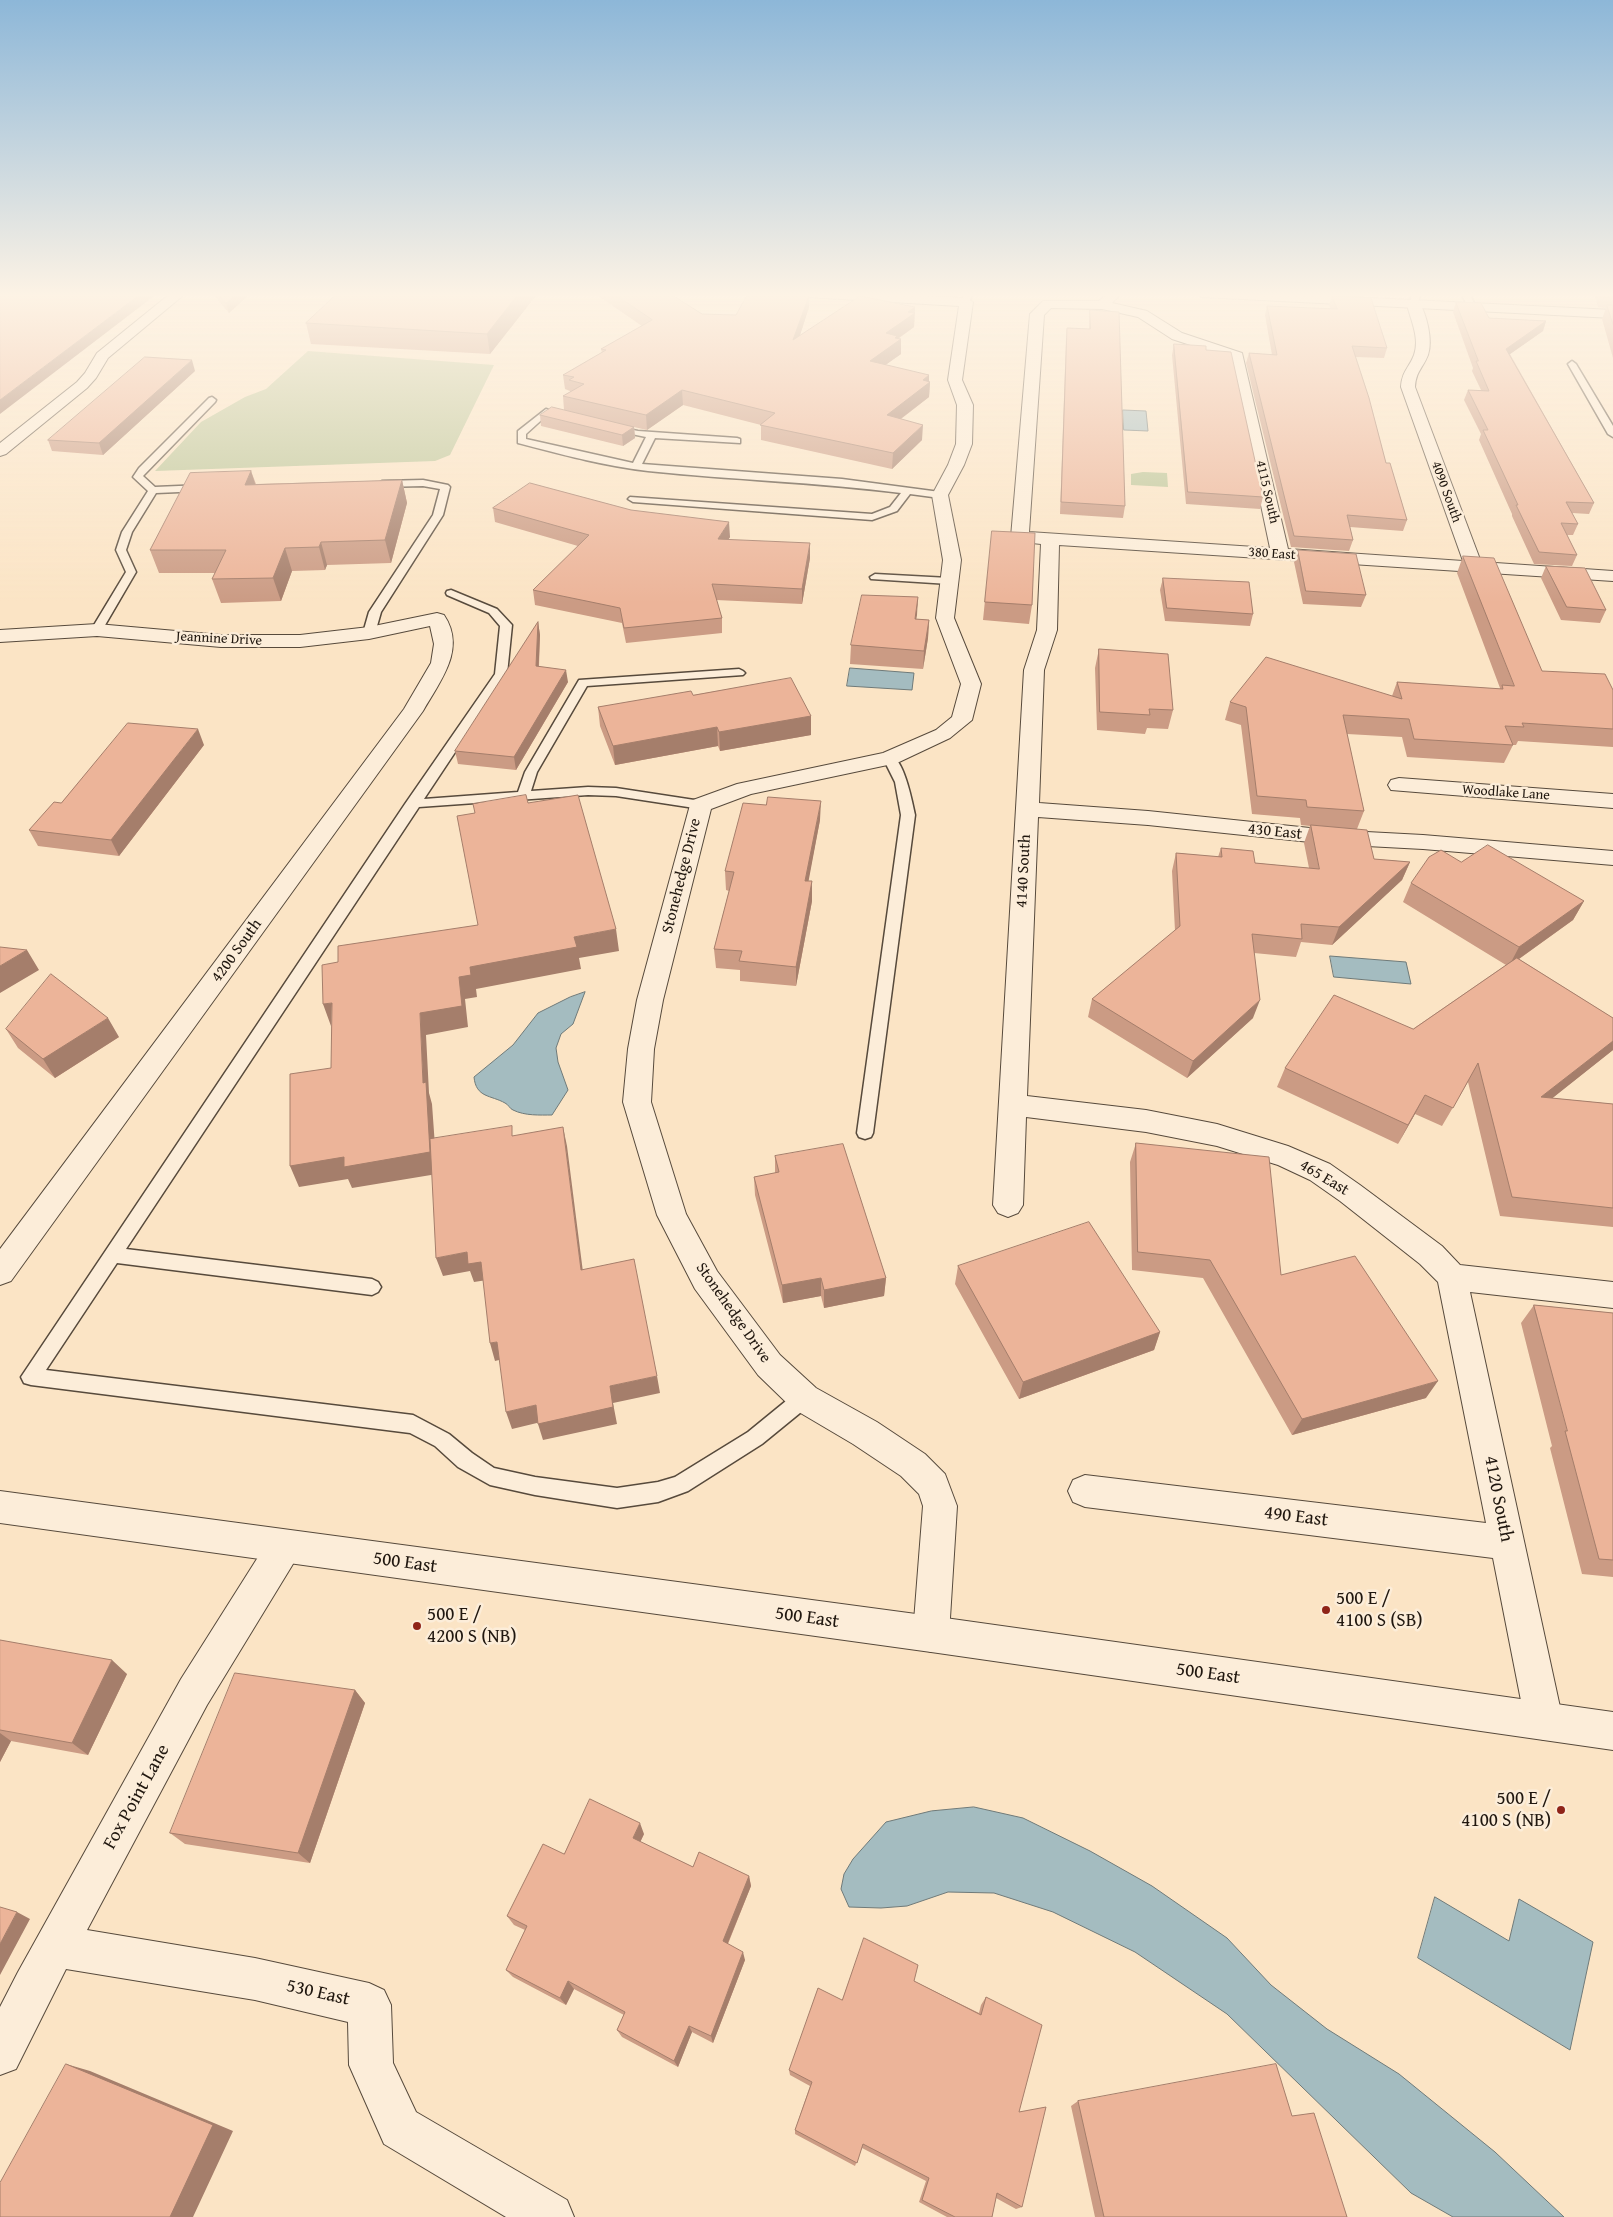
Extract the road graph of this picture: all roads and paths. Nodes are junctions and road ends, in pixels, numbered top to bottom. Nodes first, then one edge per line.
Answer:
1 (68, 396) edge
2 (962, 396) edge
3 (1031, 396) edge
4 (1246, 396) edge
5 (1411, 396) edge
6 (1591, 396) edge
7 (212, 400) dead end
8 (573, 419) edge
9 (601, 425) edge
10 (1613, 434) edge
11 (652, 435) junction
12 (737, 442) dead end
13 (0, 452) edge
14 (636, 466) junction
15 (376, 485) edge
16 (211, 487) edge
17 (152, 490) junction
18 (907, 491) junction
19 (940, 496) junction
20 (633, 499) dead end
21 (1050, 539) junction
22 (1280, 554) junction
23 (1474, 567) junction
24 (1613, 576) edge
25 (875, 577) dead end
26 (949, 581) junction
27 (451, 593) dead end
28 (437, 619) joint
29 (97, 630) junction
30 (369, 633) junction
31 (0, 636) edge
32 (739, 673) dead end
33 (889, 758) junction
34 (1399, 785) dead end
35 (523, 796) junction
36 (1613, 801) edge
37 (412, 804) junction
38 (700, 805) junction
39 (1027, 809) junction
40 (1613, 858) edge
41 (1012, 1105) junction
42 (865, 1133) dead end
43 (1008, 1205) dead end
44 (113, 1255) junction
45 (0, 1272) edge
46 (1452, 1276) junction
47 (372, 1287) dead end
48 (1613, 1295) edge
49 (804, 1398) junction
50 (1085, 1491) dead end
51 (0, 1506) edge
52 (1507, 1544) junction
53 (284, 1546) junction
54 (931, 1634) junction
55 (1544, 1721) junction
56 (1613, 1732) edge
57 (56, 1946) junction
58 (0, 2053) edge
59 (550, 2217) edge

1 - 13 street
2 - 19 street
3 - 21 street, 380 East
4 - 22 street, 4115 South
5 - 23 street, 4090 South
6 - 10 lane
7 - 17 lane
8 - 14 lane
9 - 11 lane
11 - 12 lane
11 - 14 lane
14 - 18 lane
15 - 30 lane
16 - 17 lane
17 - 29 lane
18 - 19 lane
18 - 20 lane
19 - 26 street, Stonehedge Drive
21 - 22 street, 380 East
21 - 39 street, 4140 South
22 - 23 street, 380 East
23 - 24 street, 380 East
25 - 26 lane
26 - 33 street, Stonehedge Drive
27 - 37 lane
28 - 30 street, Jeannine Drive
28 - 45 street, 4200 South
29 - 30 street, Jeannine Drive
29 - 31 street, Jeannine Drive
32 - 35 lane
33 - 38 street, Stonehedge Drive
33 - 42 lane
34 - 36 street, Woodlake Lane
35 - 37 lane
35 - 38 lane
37 - 44 lane
38 - 49 street, Stonehedge Drive
39 - 40 street, 430 East
39 - 41 street, 4140 South
41 - 43 street, 4140 South
41 - 46 street, 465 East
44 - 47 lane
44 - 49 lane
46 - 48 street
46 - 52 street, 4120 South
49 - 54 street, Stonehedge Drive
50 - 52 street, 490 East
51 - 53 street, 500 East
52 - 55 street, 4120 South
53 - 54 street, 500 East
53 - 57 street, Fox Point Lane
54 - 55 street, 500 East
55 - 56 street, 500 East
57 - 58 street, Fox Point Lane
57 - 59 street, 530 East

